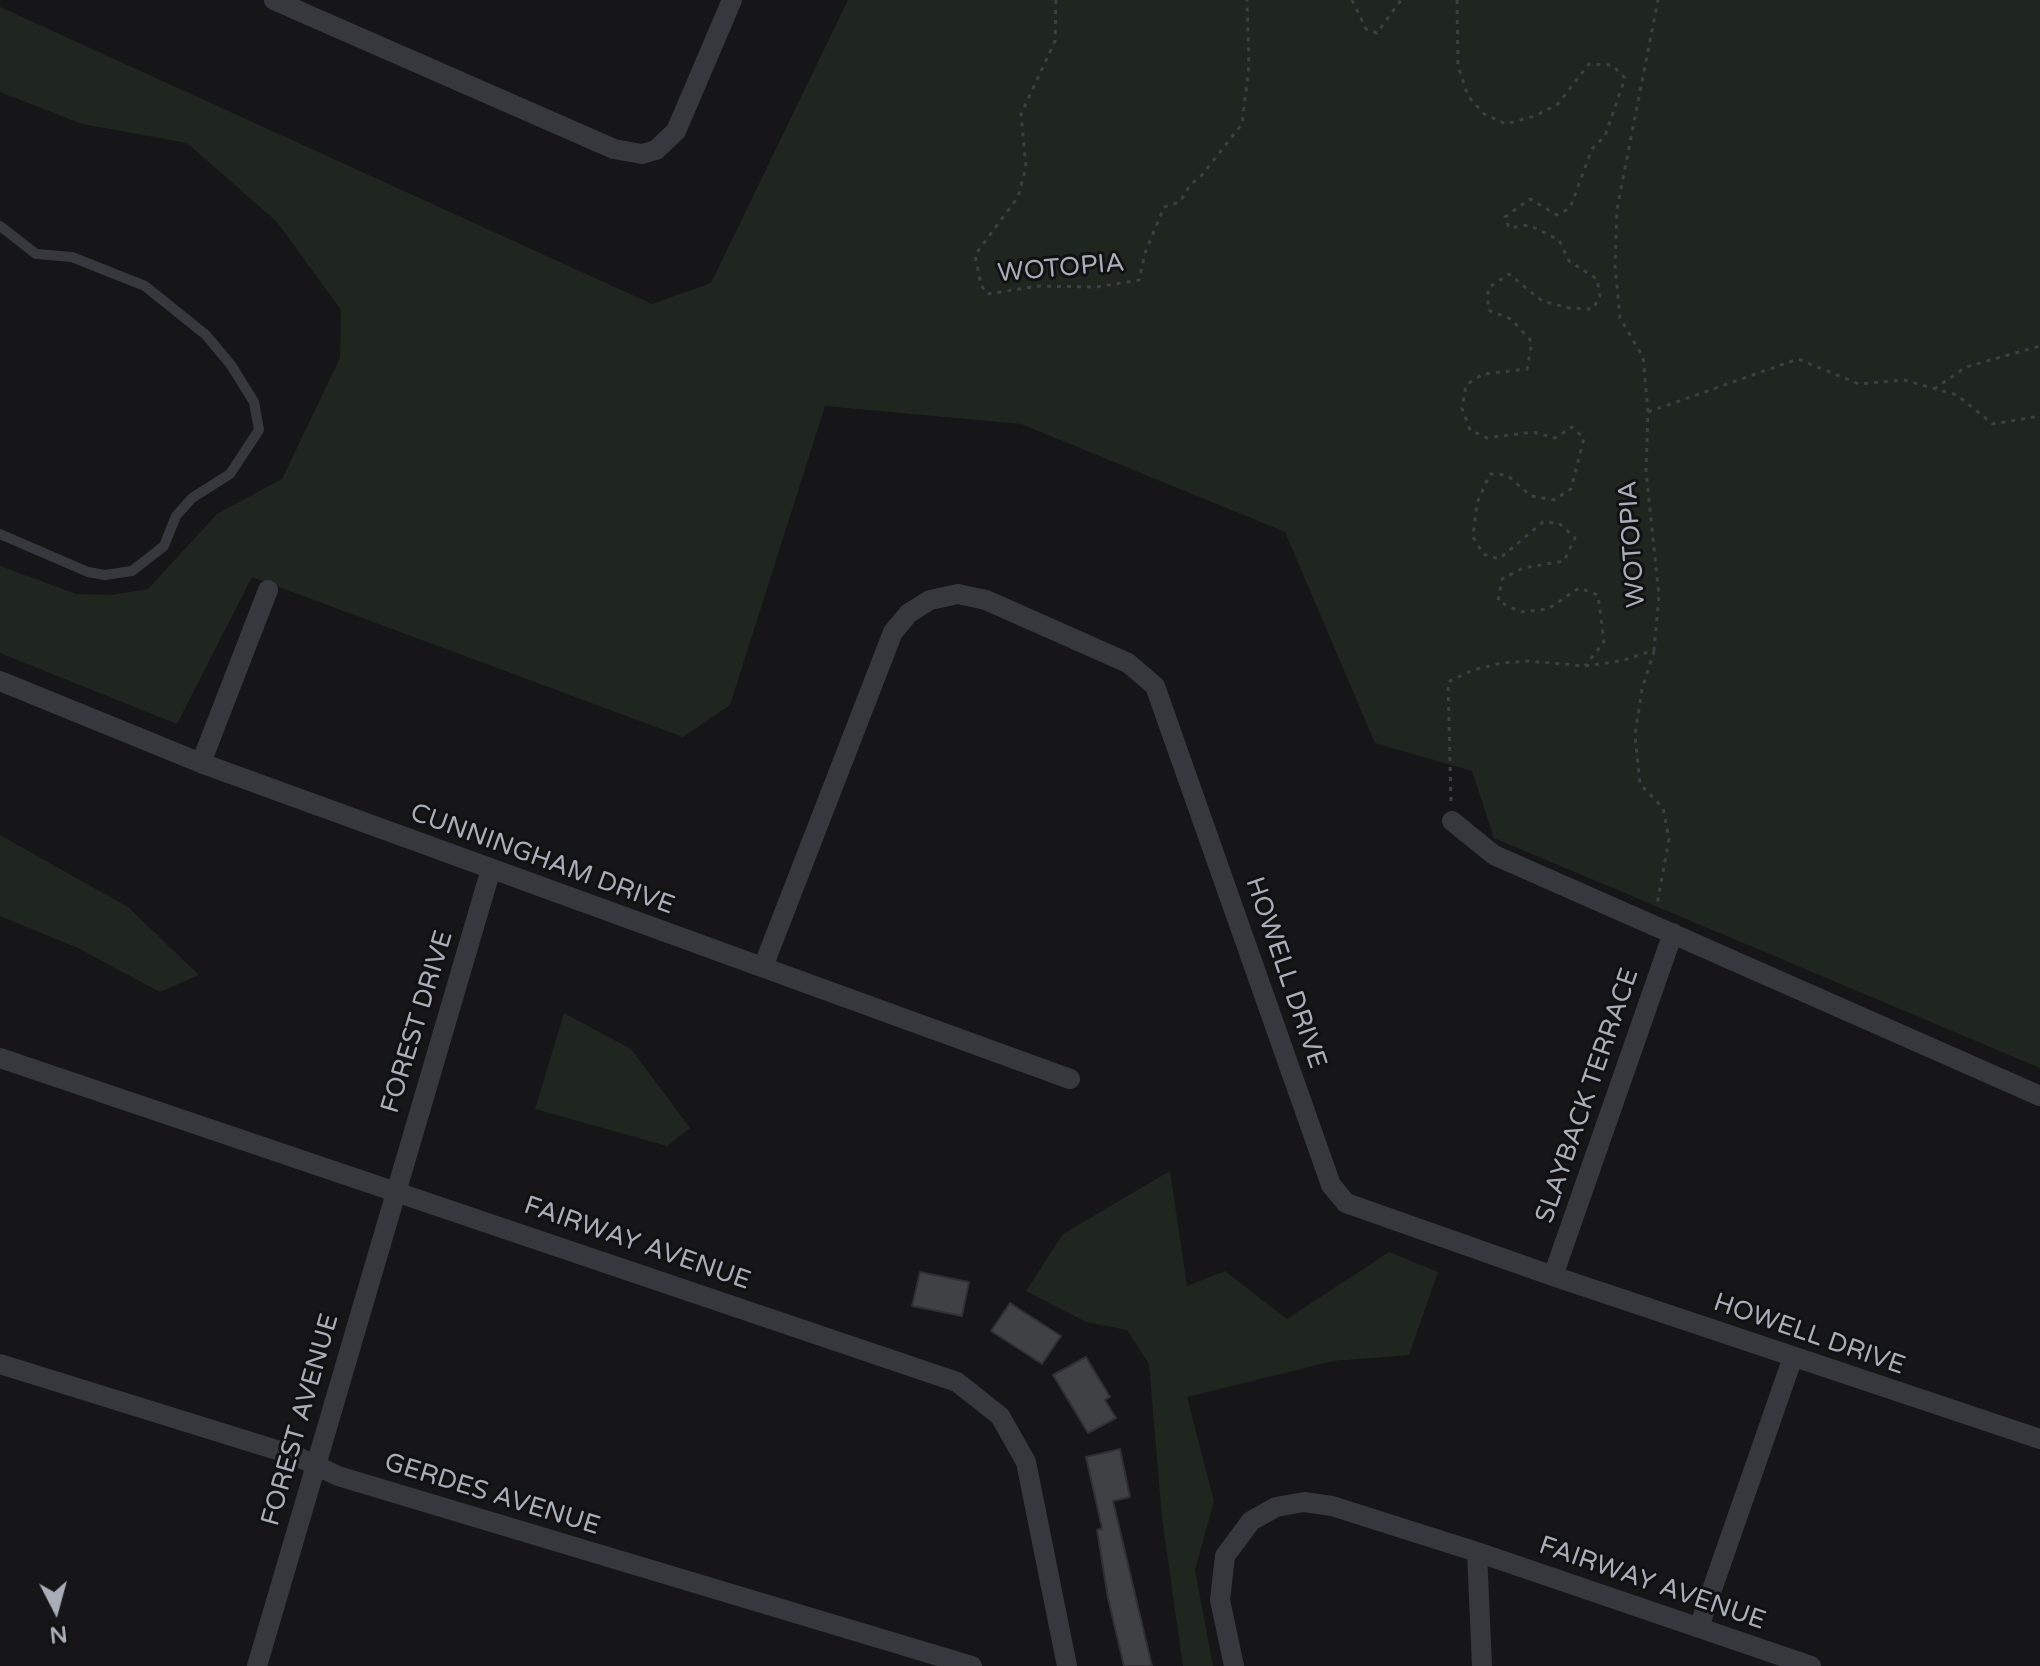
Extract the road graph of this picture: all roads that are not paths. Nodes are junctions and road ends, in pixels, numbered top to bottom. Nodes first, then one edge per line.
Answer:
1 (274, 0) edge
2 (732, 0) edge
3 (0, 226) edge
4 (0, 534) edge
5 (268, 590) dead end
6 (0, 681) edge
7 (201, 763) junction
8 (1452, 821) road end
9 (491, 869) junction
10 (1673, 933) junction
11 (763, 967) junction
12 (0, 1058) edge
13 (1070, 1079) dead end
14 (2040, 1096) edge
15 (395, 1189) junction
16 (1553, 1276) junction
17 (1793, 1357) junction
18 (0, 1364) edge
19 (2040, 1439) edge
20 (316, 1465) junction
21 (1477, 1552) junction
22 (1699, 1627) junction
23 (257, 1666) edge
24 (972, 1666) edge
25 (1067, 1666) edge
26 (1234, 1666) edge
27 (1482, 1666) edge
28 (1811, 1666) edge

1 - 2 street
3 - 4 lane
5 - 7 street
6 - 7 street, CUNNINGHAM DRIVE
7 - 9 street, CUNNINGHAM DRIVE
8 - 10 street
9 - 11 street, CUNNINGHAM DRIVE
9 - 15 street, FOREST DRIVE
10 - 14 street
10 - 16 street, SLAYBACK TERRACE
11 - 13 street, CUNNINGHAM DRIVE
11 - 16 street, HOWELL DRIVE
12 - 15 street, FAIRWAY AVENUE
15 - 20 street, FOREST AVENUE
15 - 25 street, FAIRWAY AVENUE
16 - 17 street, HOWELL DRIVE
17 - 19 street, HOWELL DRIVE
17 - 22 street
18 - 20 street, GERDES AVENUE
20 - 23 street, FOREST AVENUE
20 - 24 street, GERDES AVENUE
21 - 22 street, FAIRWAY AVENUE
21 - 26 street, FAIRWAY AVENUE
21 - 27 street
22 - 28 street, FAIRWAY AVENUE

